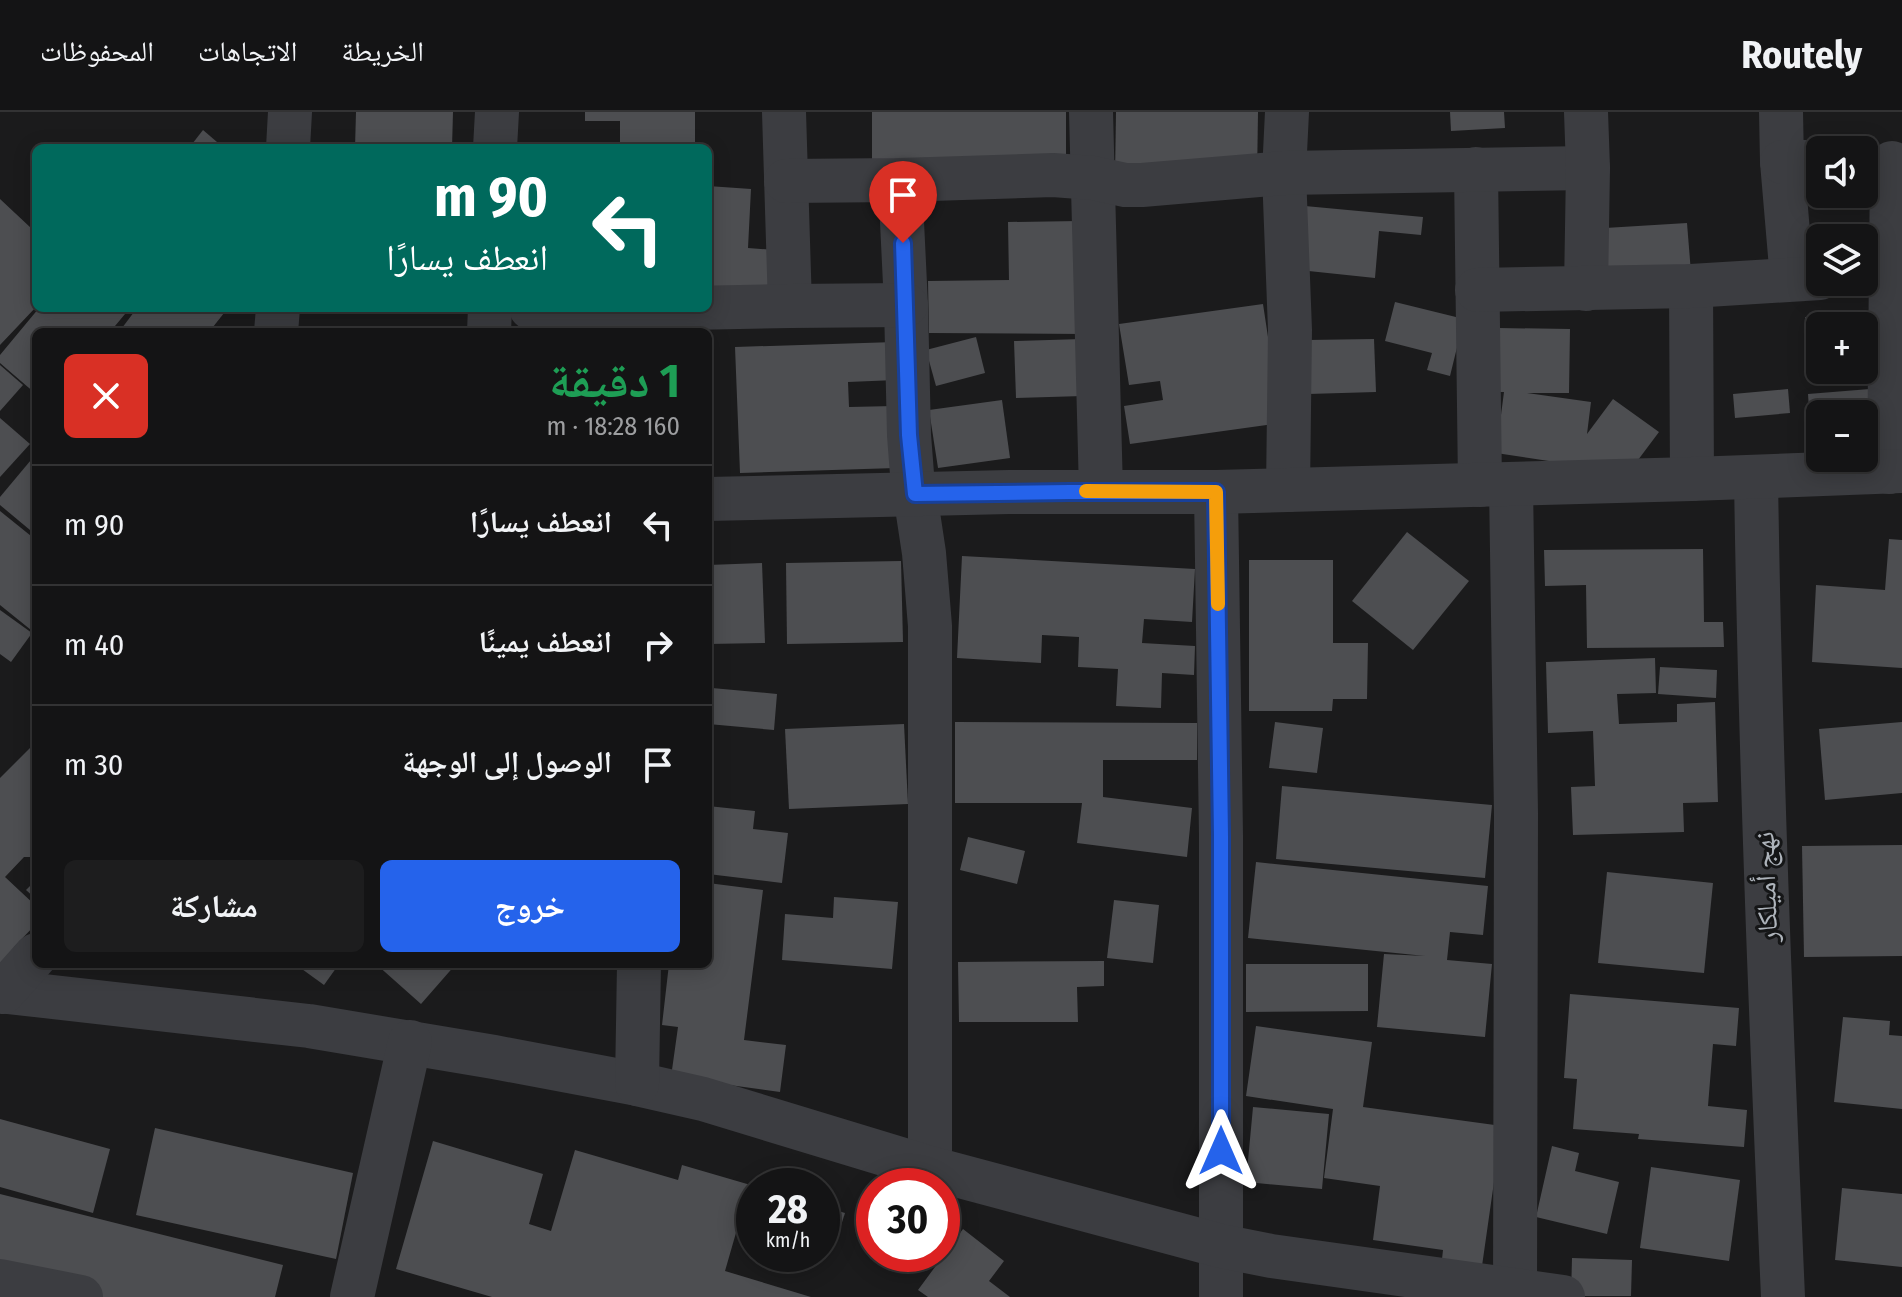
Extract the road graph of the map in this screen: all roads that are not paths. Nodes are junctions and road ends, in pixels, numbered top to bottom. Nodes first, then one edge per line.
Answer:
1 (290, 112) edge
2 (497, 112) edge
3 (784, 112) edge
4 (1091, 112) edge
5 (1287, 112) edge
6 (1586, 112) edge
7 (1781, 112) edge
8 (288, 144) edge
9 (495, 144) edge
10 (1801, 162) edge
11 (1886, 163) edge
12 (1588, 168) junction
13 (1476, 169) junction
14 (1284, 173) junction
15 (1093, 178) junction
16 (900, 180) junction
17 (786, 181) junction
18 (1878, 264) edge
19 (1806, 278) edge
20 (1691, 286) junction
21 (1878, 288) edge
22 (1586, 289) junction
23 (1477, 290) junction
24 (906, 305) junction
25 (790, 306) junction
26 (712, 309) edge
27 (1895, 472) edge
28 (1756, 477) junction
29 (1692, 479) junction
30 (1495, 485) junction
31 (1288, 490) junction
32 (1101, 491) junction
33 (1216, 492) junction
34 (915, 494) junction
35 (712, 499) edge
36 (32, 959) edge
37 (639, 968) edge
38 (1, 991) edge
39 (410, 1042) junction
40 (637, 1084) junction
41 (930, 1168) joint
42 (960, 1176) edge
43 (1221, 1246) junction
44 (0, 1281) edge
45 (1514, 1293) edge
46 (359, 1296) edge
47 (81, 1297) edge
48 (1221, 1297) edge
49 (1563, 1297) edge
50 (1783, 1297) edge

1 - 8 street
2 - 9 street
3 - 17 street
4 - 15 street
5 - 14 street
6 - 12 street
7 - 10 street
10 - 19 street
11 - 18 street
12 - 13 street
12 - 22 street
13 - 14 street
13 - 23 street
14 - 15 street
14 - 31 street
15 - 16 street
15 - 32 street
16 - 17 street
16 - 24 street
17 - 25 street
19 - 20 street
20 - 22 street
20 - 29 street
21 - 27 street
22 - 23 street
23 - 30 street
24 - 25 street
24 - 34 street
25 - 26 street
27 - 28 street
28 - 29 street
28 - 50 street, نهج أميلكار
29 - 30 street
30 - 31 street
30 - 45 street
31 - 33 street
32 - 33 street
32 - 34 street
33 - 43 street
34 - 35 street
34 - 41 street
36 - 38 street
37 - 40 street
38 - 39 street
39 - 40 street
39 - 46 street
40 - 41 street
42 - 43 street
43 - 45 street
43 - 48 street
44 - 47 street
45 - 49 street

